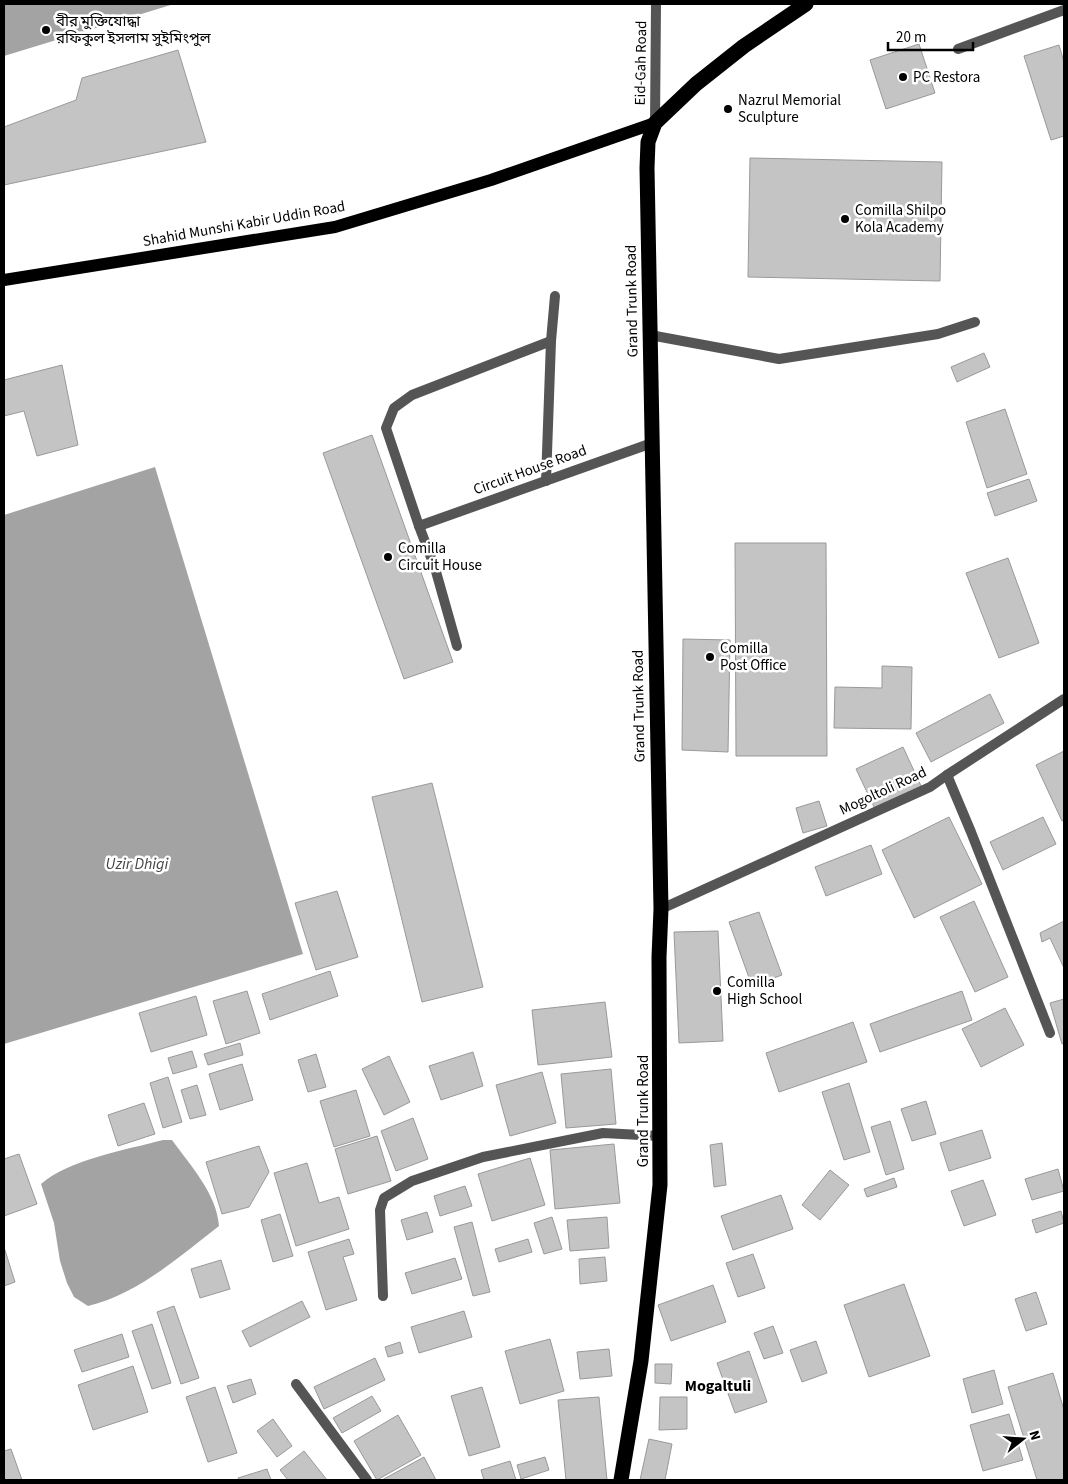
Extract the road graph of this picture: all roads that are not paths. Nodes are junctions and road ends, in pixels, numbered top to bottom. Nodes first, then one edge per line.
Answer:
1 (656, 4) edge
2 (806, 4) edge
3 (1064, 10) edge
4 (958, 49) dead end
5 (655, 123) junction
6 (4, 280) edge
7 (554, 296) dead end
8 (975, 322) dead end
9 (650, 334) junction
10 (551, 341) junction
11 (652, 443) junction
12 (546, 480) junction
13 (419, 526) junction
14 (457, 646) dead end
15 (1064, 700) edge
16 (946, 775) junction
17 (661, 909) junction
18 (1050, 1032) dead end
19 (660, 1136) junction
20 (384, 1296) dead end
21 (296, 1384) dead end
22 (367, 1480) edge
23 (621, 1480) edge

1 - 5 street, Eid-Gah Road
2 - 5 highway, Grand Trunk Road
3 - 4 street
5 - 6 main road, Shahid Munshi Kabir Uddin Road
5 - 9 highway, Grand Trunk Road
7 - 10 street
8 - 9 street
9 - 11 highway, Grand Trunk Road
10 - 12 street
10 - 13 street
11 - 12 street, Circuit House Road
11 - 17 highway, Grand Trunk Road
12 - 13 street, Circuit House Road
13 - 14 street
15 - 16 street
16 - 17 street, Mogoltoli Road
16 - 18 street, Mogoltoli Road
17 - 19 highway, Grand Trunk Road
19 - 20 street
19 - 23 highway, Grand Trunk Road
21 - 22 street

